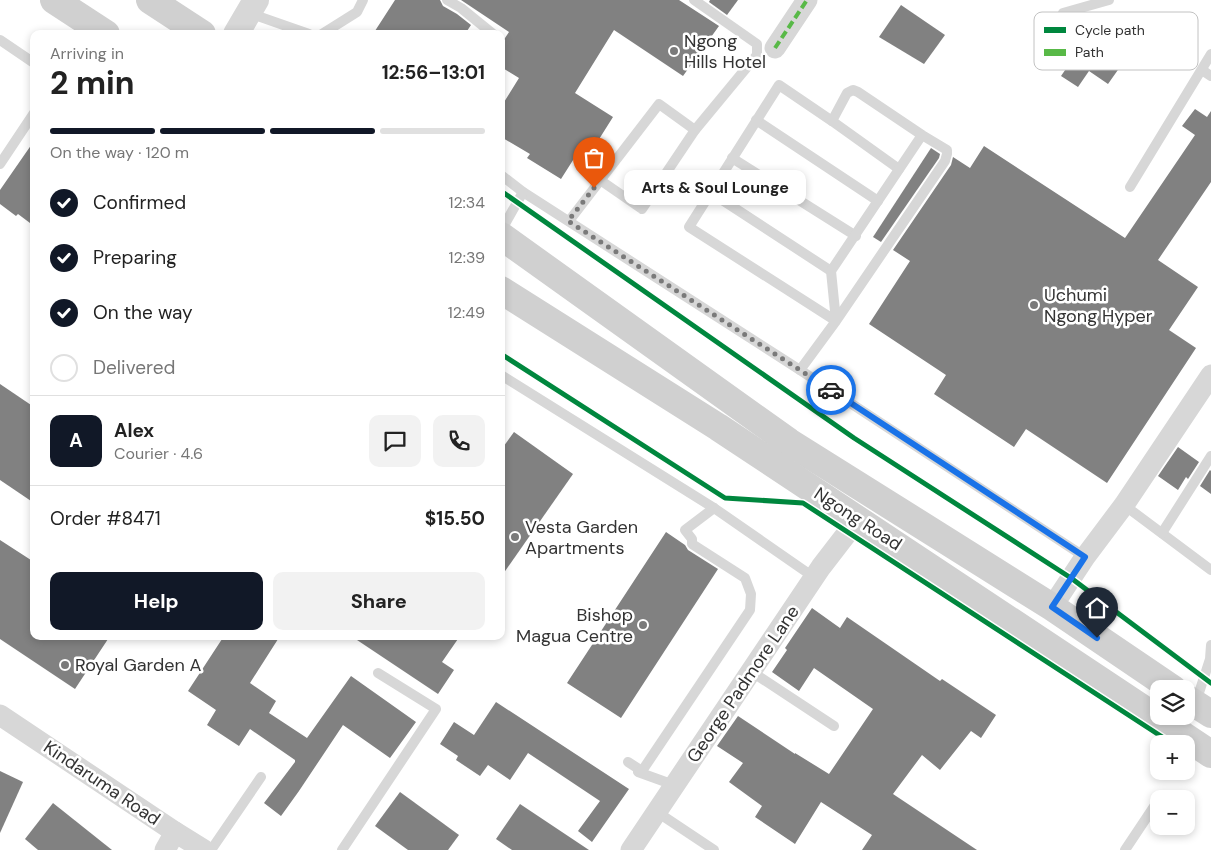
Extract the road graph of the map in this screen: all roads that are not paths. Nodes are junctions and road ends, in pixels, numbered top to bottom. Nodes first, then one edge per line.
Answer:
1 (54, 0) edge
2 (150, 0) edge
3 (363, 0) edge
4 (447, 0) edge
5 (694, 0) edge
6 (807, 0) edge
7 (1110, 0) edge
8 (1067, 12) edge
9 (247, 16) edge
10 (100, 30) edge
11 (196, 30) edge
12 (295, 30) edge
13 (328, 30) edge
14 (488, 30) edge
15 (0, 40) edge
16 (775, 48) dead end
17 (1211, 54) edge
18 (30, 60) edge
19 (1206, 73) edge
20 (30, 118) edge
21 (756, 120) junction
22 (832, 121) junction
23 (695, 130) junction
24 (922, 135) junction
25 (732, 158) junction
26 (0, 164) edge
27 (900, 169) junction
28 (505, 178) edge
29 (600, 180) junction
30 (1130, 187) dead end
31 (523, 192) junction
32 (710, 192) junction
33 (878, 201) junction
34 (568, 221) junction
35 (505, 224) edge
36 (856, 236) junction
37 (505, 239) edge
38 (831, 271) junction
39 (505, 293) edge
40 (836, 321) junction
41 (800, 370) junction
42 (1211, 375) edge
43 (505, 377) edge
44 (1211, 456) edge
45 (1124, 505) junction
46 (714, 508) junction
47 (858, 519) junction
48 (1162, 533) junction
49 (1085, 557) junction
50 (1211, 570) edge
51 (815, 578) junction
52 (1052, 607) junction
53 (1211, 645) edge
54 (1210, 660) edge
55 (752, 672) junction
56 (378, 673) dead end
57 (1160, 680) edge
58 (1198, 705) edge
59 (0, 715) edge
60 (834, 726) dead end
61 (1211, 754) edge
62 (628, 762) dead end
63 (642, 771) junction
64 (261, 777) dead end
65 (674, 785) junction
66 (657, 812) junction
67 (1150, 812) edge
68 (170, 841) edge
69 (204, 850) edge
70 (211, 850) edge
71 (342, 850) edge
72 (631, 850) edge
73 (714, 850) edge
74 (1125, 850) edge

1 - 10 main road
2 - 11 main road
3 - 13 lane
4 - 14 lane
5 - 23 lane
6 - 16 street
7 - 8 lane
9 - 12 lane
15 - 18 lane
17 - 19 lane
19 - 30 lane
20 - 26 lane
21 - 22 lane
21 - 25 lane
21 - 33 lane
22 - 24 lane
22 - 27 lane
23 - 29 lane
23 - 29 lane
24 - 27 lane
24 - 40 lane
25 - 32 lane
25 - 36 lane
27 - 33 lane
28 - 31 lane
29 - 34 lane
31 - 34 lane
31 - 35 lane
32 - 38 lane
32 - 40 lane
33 - 36 lane
34 - 41 lane
36 - 38 lane
37 - 52 main road, Ngong Road
38 - 40 lane
39 - 47 main road, Ngong Road
40 - 41 lane
41 - 49 lane
42 - 45 street
43 - 46 lane
44 - 48 lane
45 - 48 lane
45 - 49 street
46 - 51 lane
46 - 63 lane
47 - 51 street, George Padmore Lane
47 - 61 main road, Ngong Road
48 - 50 lane
49 - 52 street
51 - 55 street, George Padmore Lane
52 - 57 main road, Ngong Road
53 - 54 lane
54 - 58 lane
55 - 60 lane
55 - 65 street, George Padmore Lane
56 - 71 lane
59 - 68 street, Kindaruma Road
62 - 63 lane
63 - 65 lane
64 - 70 lane
65 - 66 street, George Padmore Lane
66 - 72 street, George Padmore Lane
66 - 73 lane
67 - 74 lane
68 - 69 street, Kindaruma Road

